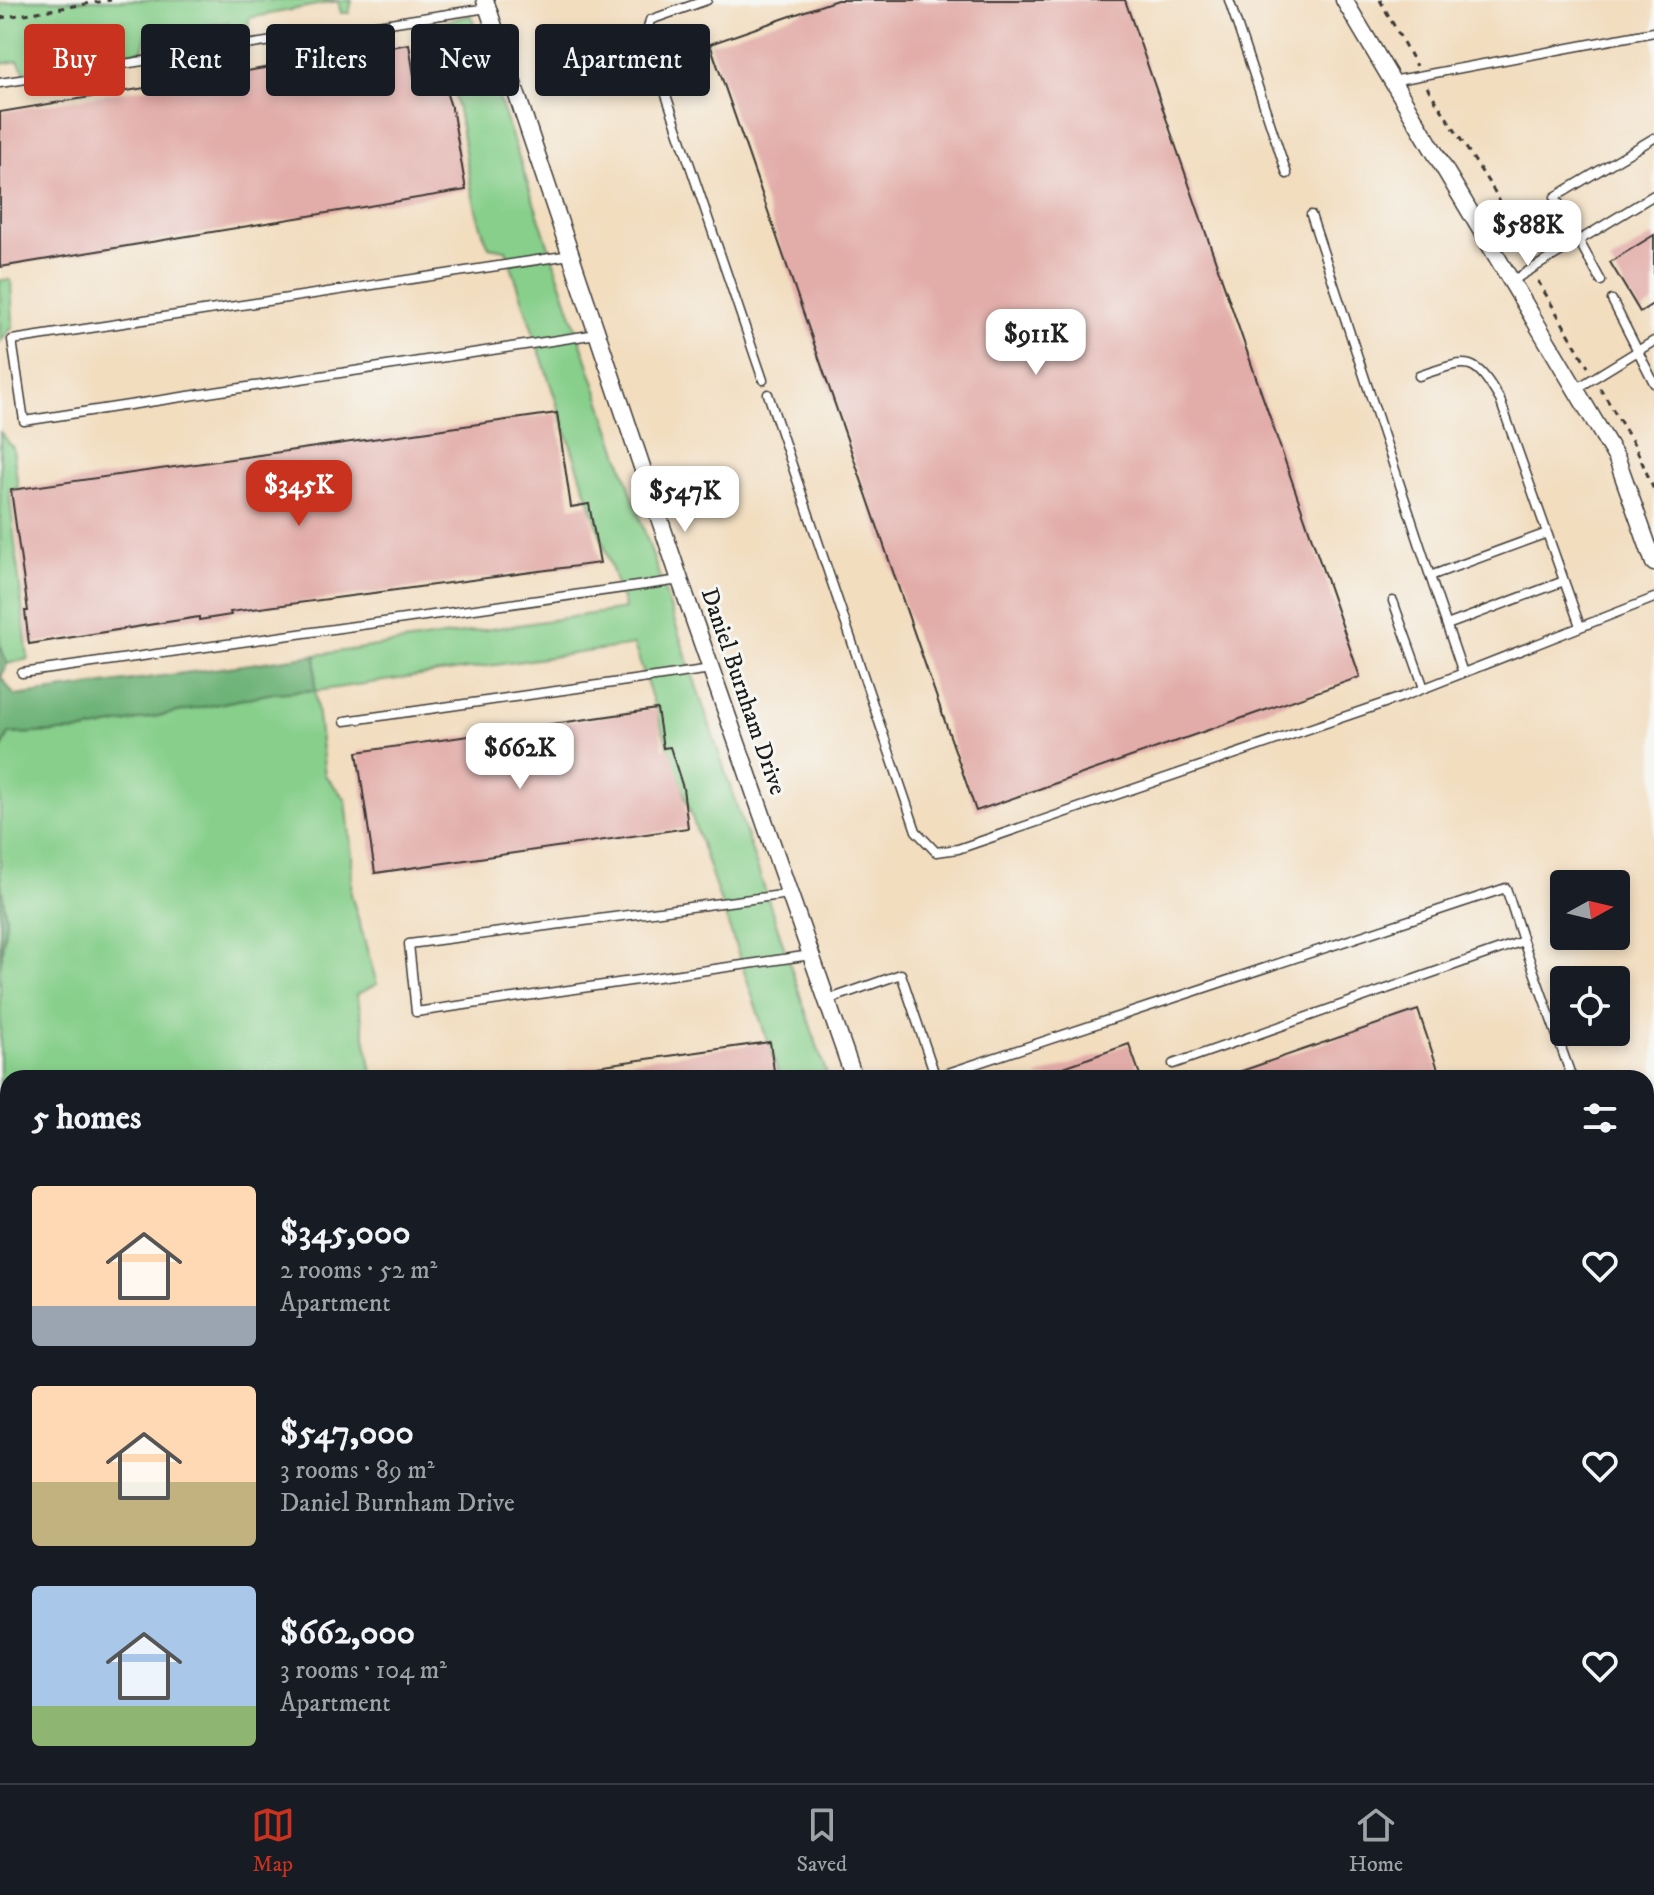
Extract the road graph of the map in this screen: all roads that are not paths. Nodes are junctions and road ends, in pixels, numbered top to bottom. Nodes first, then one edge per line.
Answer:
1 (707, 0) edge
2 (1229, 0) edge
3 (1344, 0) edge
4 (486, 4) edge
5 (1654, 32) edge
6 (1392, 81) junction
7 (0, 83) edge
8 (1654, 138) edge
9 (1287, 174) dead end
10 (1654, 195) edge
11 (1311, 215) dead end
12 (1578, 241) junction
13 (570, 255) junction
14 (1512, 281) junction
15 (1601, 281) dead end
16 (1612, 300) dead end
17 (597, 334) junction
18 (1654, 341) edge
19 (1636, 352) junction
20 (1419, 376) dead end
21 (763, 380) dead end
22 (1654, 383) edge
23 (1576, 389) junction
24 (768, 394) dead end
25 (1547, 533) junction
26 (1654, 563) edge
27 (1430, 576) junction
28 (680, 580) junction
29 (1564, 581) junction
30 (1654, 598) edge
31 (1393, 601) dead end
32 (1447, 625) junction
33 (1580, 626) junction
34 (711, 669) junction
35 (22, 673) dead end
36 (1463, 673) junction
37 (1424, 688) junction
38 (345, 721) dead end
39 (790, 894) junction
40 (1523, 941) junction
41 (811, 955) junction
42 (827, 1000) junction
43 (1173, 1064) dead end
44 (851, 1070) edge
45 (933, 1070) edge
46 (960, 1070) edge
47 (1569, 1070) edge

1 - 21 lane
2 - 9 lane
3 - 6 street
4 - 7 lane
4 - 13 street, Daniel Burnham Drive
5 - 6 lane
6 - 14 street
8 - 12 lane
10 - 12 lane
11 - 27 lane
12 - 14 lane
12 - 15 lane
13 - 17 street, Daniel Burnham Drive
13 - 17 lane
14 - 23 street
16 - 19 lane
17 - 28 street, Daniel Burnham Drive
18 - 19 lane
19 - 22 lane
19 - 23 lane
20 - 25 lane
23 - 26 street
24 - 37 lane
25 - 27 lane
25 - 29 lane
27 - 32 lane
28 - 34 street, Daniel Burnham Drive
28 - 35 lane
29 - 32 lane
29 - 33 lane
30 - 33 lane
31 - 37 lane
32 - 36 lane
33 - 36 lane
34 - 38 lane
34 - 39 street, Daniel Burnham Drive
36 - 37 lane
39 - 41 street, Daniel Burnham Drive
39 - 41 lane
40 - 43 lane
40 - 46 lane
40 - 47 lane
41 - 42 street, Daniel Burnham Drive
42 - 44 street, Daniel Burnham Drive
42 - 45 lane

